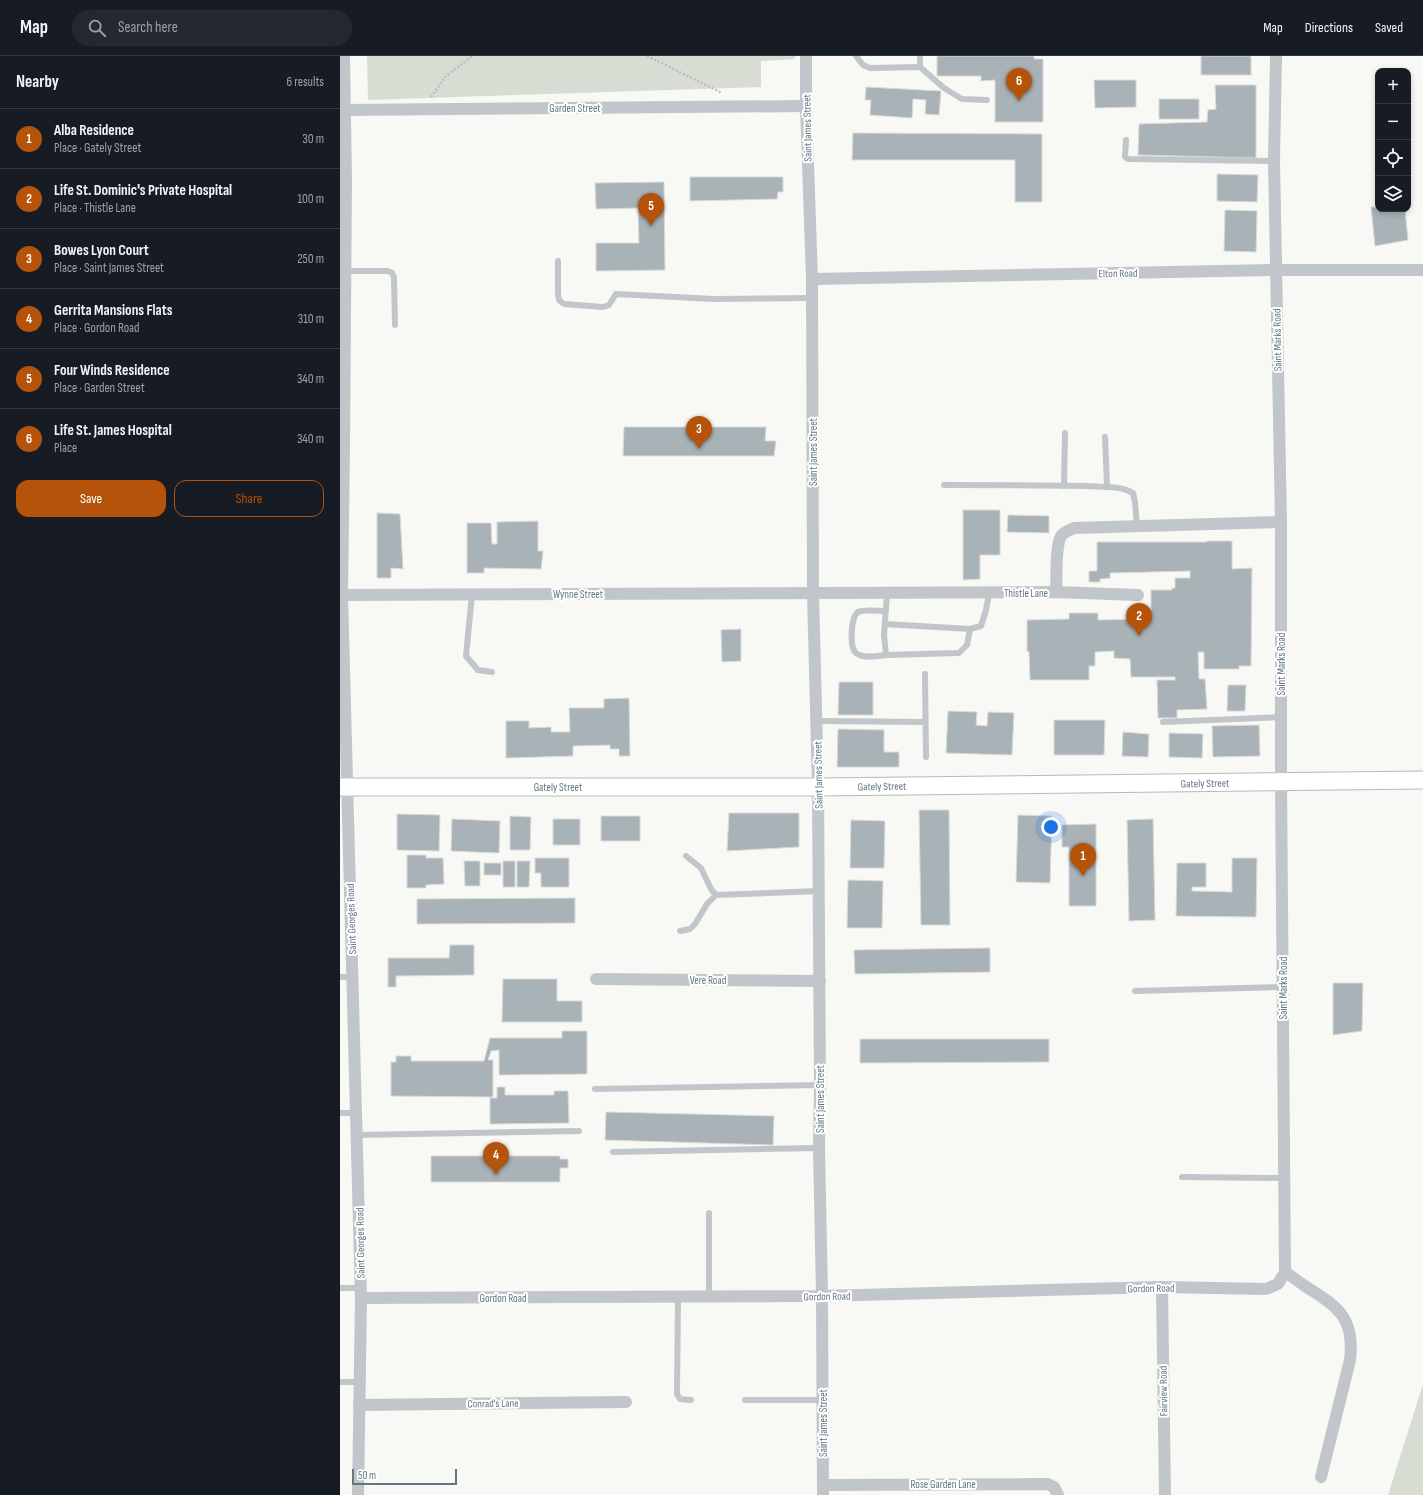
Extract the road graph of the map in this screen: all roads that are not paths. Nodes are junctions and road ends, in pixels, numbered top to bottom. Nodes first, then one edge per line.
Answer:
1 (806, 56) edge
2 (856, 56) edge
3 (920, 56) edge
4 (1276, 56) edge
5 (343, 64) edge
6 (920, 67) junction
7 (987, 100) dead end
8 (806, 106) junction
9 (344, 110) junction
10 (1126, 140) dead end
11 (1274, 161) junction
12 (343, 180) edge
13 (558, 261) dead end
14 (1276, 270) junction
15 (1423, 270) edge
16 (345, 271) junction
17 (812, 279) junction
18 (812, 298) junction
19 (395, 325) dead end
20 (342, 426) edge
21 (1064, 433) dead end
22 (1105, 437) dead end
23 (342, 445) edge
24 (944, 485) dead end
25 (1064, 486) junction
26 (1107, 487) junction
27 (1281, 522) junction
28 (1137, 526) junction
29 (1056, 592) junction
30 (813, 593) junction
31 (887, 593) junction
32 (989, 593) junction
33 (472, 594) junction
34 (342, 595) junction
35 (1138, 595) dead end
36 (886, 611) junction
37 (342, 616) edge
38 (885, 624) junction
39 (970, 629) junction
40 (886, 655) junction
41 (492, 672) dead end
42 (925, 674) dead end
43 (1282, 717) junction
44 (817, 721) junction
45 (925, 722) junction
46 (1163, 722) dead end
47 (926, 757) dead end
48 (1423, 780) edge
49 (1281, 782) junction
50 (344, 787) edge
51 (818, 787) junction
52 (686, 856) dead end
53 (819, 891) junction
54 (716, 895) junction
55 (680, 931) dead end
56 (340, 977) edge
57 (353, 977) junction
58 (596, 979) dead end
59 (820, 981) junction
60 (1282, 987) junction
61 (1135, 991) dead end
62 (820, 1085) junction
63 (595, 1089) dead end
64 (340, 1113) edge
65 (356, 1113) junction
66 (579, 1131) dead end
67 (357, 1135) junction
68 (819, 1148) junction
69 (613, 1152) dead end
70 (1182, 1177) dead end
71 (1284, 1178) junction
72 (709, 1213) dead end
73 (1285, 1272) junction
74 (340, 1288) edge
75 (1162, 1288) junction
76 (361, 1293) junction
77 (822, 1296) junction
78 (678, 1297) junction
79 (709, 1297) junction
80 (340, 1382) edge
81 (360, 1382) junction
82 (690, 1400) dead end
83 (745, 1400) dead end
84 (823, 1400) junction
85 (626, 1402) dead end
86 (359, 1405) junction
87 (1321, 1478) dead end
88 (823, 1490) edge
89 (358, 1495) edge
90 (1058, 1495) edge
91 (1165, 1495) edge

1 - 8 street, Saint James Street
2 - 6 lane
3 - 6 lane
4 - 11 street, Saint Marks Road
5 - 9 street, Saint Georges Road
6 - 7 lane
8 - 9 street, Garden Street
8 - 17 street, Saint James Street
9 - 12 street, Saint Georges Road
10 - 11 lane
11 - 14 street, Saint Marks Road
12 - 16 street, Saint Georges Road
13 - 18 lane
14 - 15 street, Elton Road
14 - 17 street, Elton Road
14 - 27 street, Saint Marks Road
16 - 19 lane
16 - 20 street, Saint Georges Road
17 - 18 street, Saint James Street
18 - 30 street, Saint James Street
20 - 23 street, Saint Georges Road
21 - 25 lane
22 - 26 lane
23 - 34 street, Saint Georges Road
24 - 25 lane
25 - 26 lane
26 - 28 lane
27 - 28 street, Thistle Lane
27 - 43 street, Saint Marks Road
28 - 29 street, Thistle Lane
29 - 32 street, Thistle Lane
29 - 35 street
30 - 31 street, Thistle Lane
30 - 33 street, Wynne Street
30 - 44 street, Saint James Street
31 - 32 street, Thistle Lane
31 - 36 lane
32 - 39 lane
33 - 34 street, Wynne Street
33 - 41 lane
34 - 37 street, Saint Georges Road
36 - 38 lane
36 - 40 lane
37 - 50 street, Saint Georges Road
38 - 39 lane
38 - 40 lane
39 - 40 lane
42 - 45 lane
43 - 46 lane
43 - 49 street, Saint Marks Road
44 - 45 lane
44 - 51 street, Saint James Street
45 - 47 lane
48 - 49 street, Gately Street
49 - 51 street, Gately Street
49 - 60 street, Saint Marks Road
50 - 51 street, Gately Street
50 - 57 street, Saint Georges Road
51 - 53 street, Saint James Street
52 - 54 lane
53 - 54 lane
53 - 59 street, Saint James Street
54 - 55 lane
56 - 57 lane
57 - 65 street, Saint Georges Road
58 - 59 street, Vere Road
59 - 62 street, Saint James Street
60 - 61 lane
60 - 71 street, Saint Marks Road
62 - 63 lane
62 - 68 street, Saint James Street
64 - 65 lane
65 - 67 street, Saint Georges Road
66 - 67 lane
67 - 76 street, Saint Georges Road
68 - 69 lane
68 - 77 street, Saint James Street
70 - 71 lane
71 - 73 street, Saint Marks Road
72 - 79 lane
73 - 75 street, Gordon Road
73 - 87 street
74 - 76 lane
75 - 77 street, Gordon Road
75 - 91 street, Fairview Road
76 - 78 street, Gordon Road
76 - 81 street, Saint Georges Road
77 - 79 street, Gordon Road
77 - 84 street, Saint James Street
78 - 79 street, Gordon Road
78 - 82 lane
80 - 81 lane
81 - 86 street, Saint Georges Road
83 - 84 lane
84 - 88 street, Saint James Street
85 - 86 street, Conrad's Lane
86 - 89 street, Saint Georges Road
88 - 90 street, Rose Garden Lane

